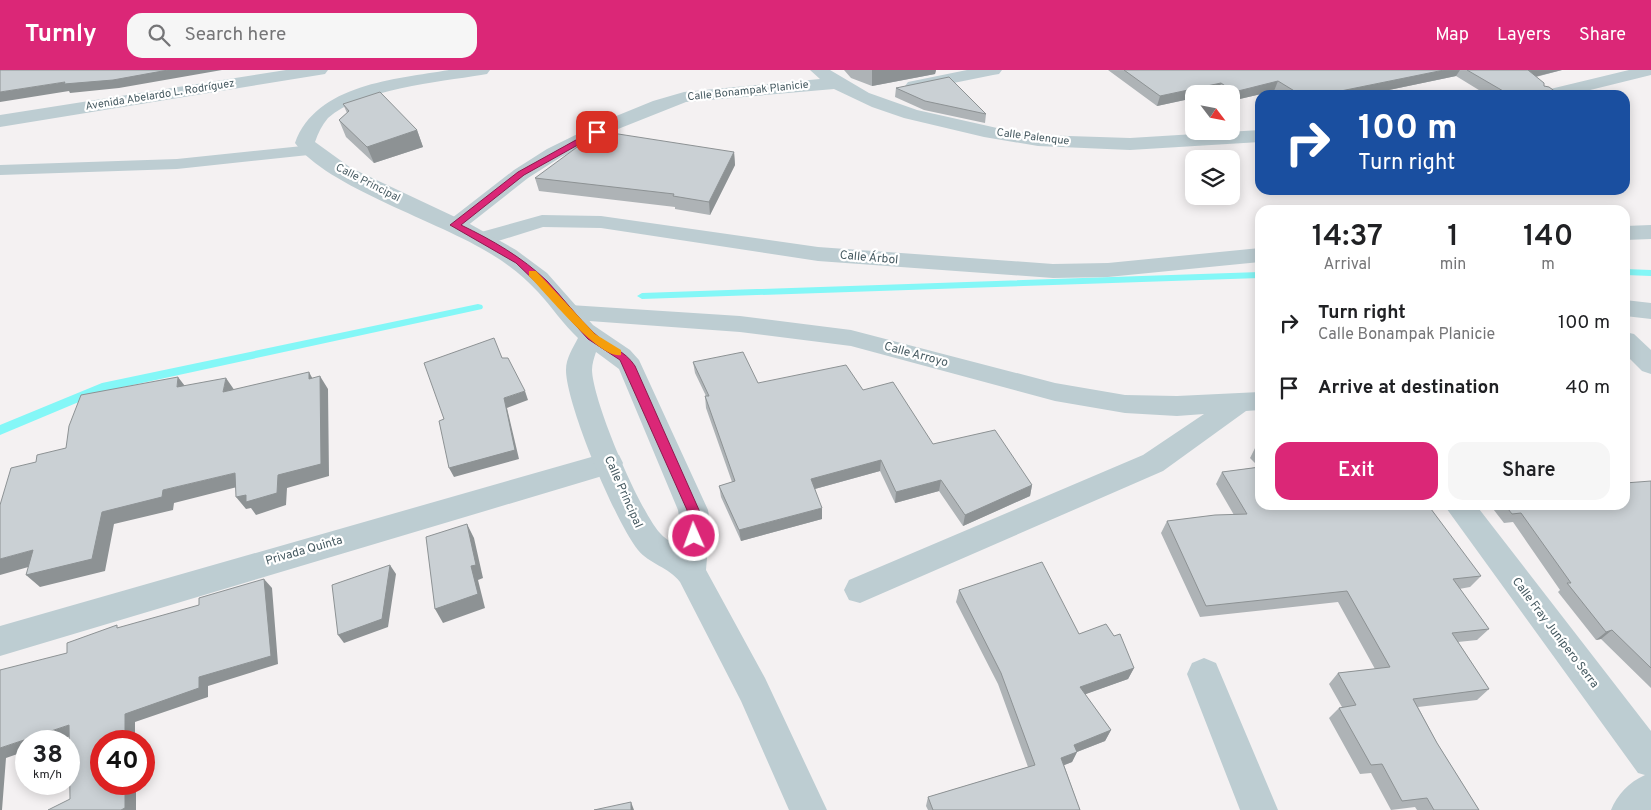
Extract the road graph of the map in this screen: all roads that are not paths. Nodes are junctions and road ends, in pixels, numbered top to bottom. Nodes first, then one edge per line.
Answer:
1 (319, 70) edge
2 (481, 70) edge
3 (819, 70) edge
4 (993, 70) edge
5 (1651, 70) edge
6 (836, 83) junction
7 (1569, 90) edge
8 (861, 96) junction
9 (0, 121) edge
10 (1255, 136) edge
11 (312, 150) junction
12 (0, 170) edge
13 (454, 225) junction
14 (1651, 232) edge
15 (1630, 233) edge
16 (482, 239) junction
17 (1255, 255) edge
18 (1630, 309) edge
19 (1651, 311) edge
20 (570, 313) junction
21 (592, 337) junction
22 (1630, 345) edge
23 (1651, 365) edge
24 (1249, 402) edge
25 (609, 463) junction
26 (1463, 510) edge
27 (690, 570) junction
28 (860, 590) dead end
29 (0, 641) edge
30 (1204, 674) dead end
31 (1651, 760) edge
32 (1651, 791) edge
33 (808, 810) edge
34 (1258, 810) edge
35 (1630, 810) edge

1 - 9 street, Avenida Abelardo L. Rodríguez
2 - 11 street
3 - 6 street, Calle Palenque
4 - 8 street
5 - 7 street
6 - 8 street, Calle Palenque
6 - 13 street, Calle Bonampak Planicie
8 - 10 street, Calle Palenque
11 - 12 lane
11 - 13 street, Calle Principal
13 - 16 street, Calle Principal
14 - 15 street
16 - 17 street, Calle Árbol
16 - 20 street, Calle Principal
18 - 19 street
20 - 21 street, Calle Principal
20 - 24 street, Calle Arroyo
21 - 25 street, Calle Principal
21 - 27 street, Calle Principal
22 - 23 street
24 - 28 street
25 - 27 street, Calle Principal
25 - 29 street, Privada Quinta
26 - 31 street, Calle Fray Junípero Serra
27 - 33 street, Calle Principal
30 - 34 street
32 - 35 street

